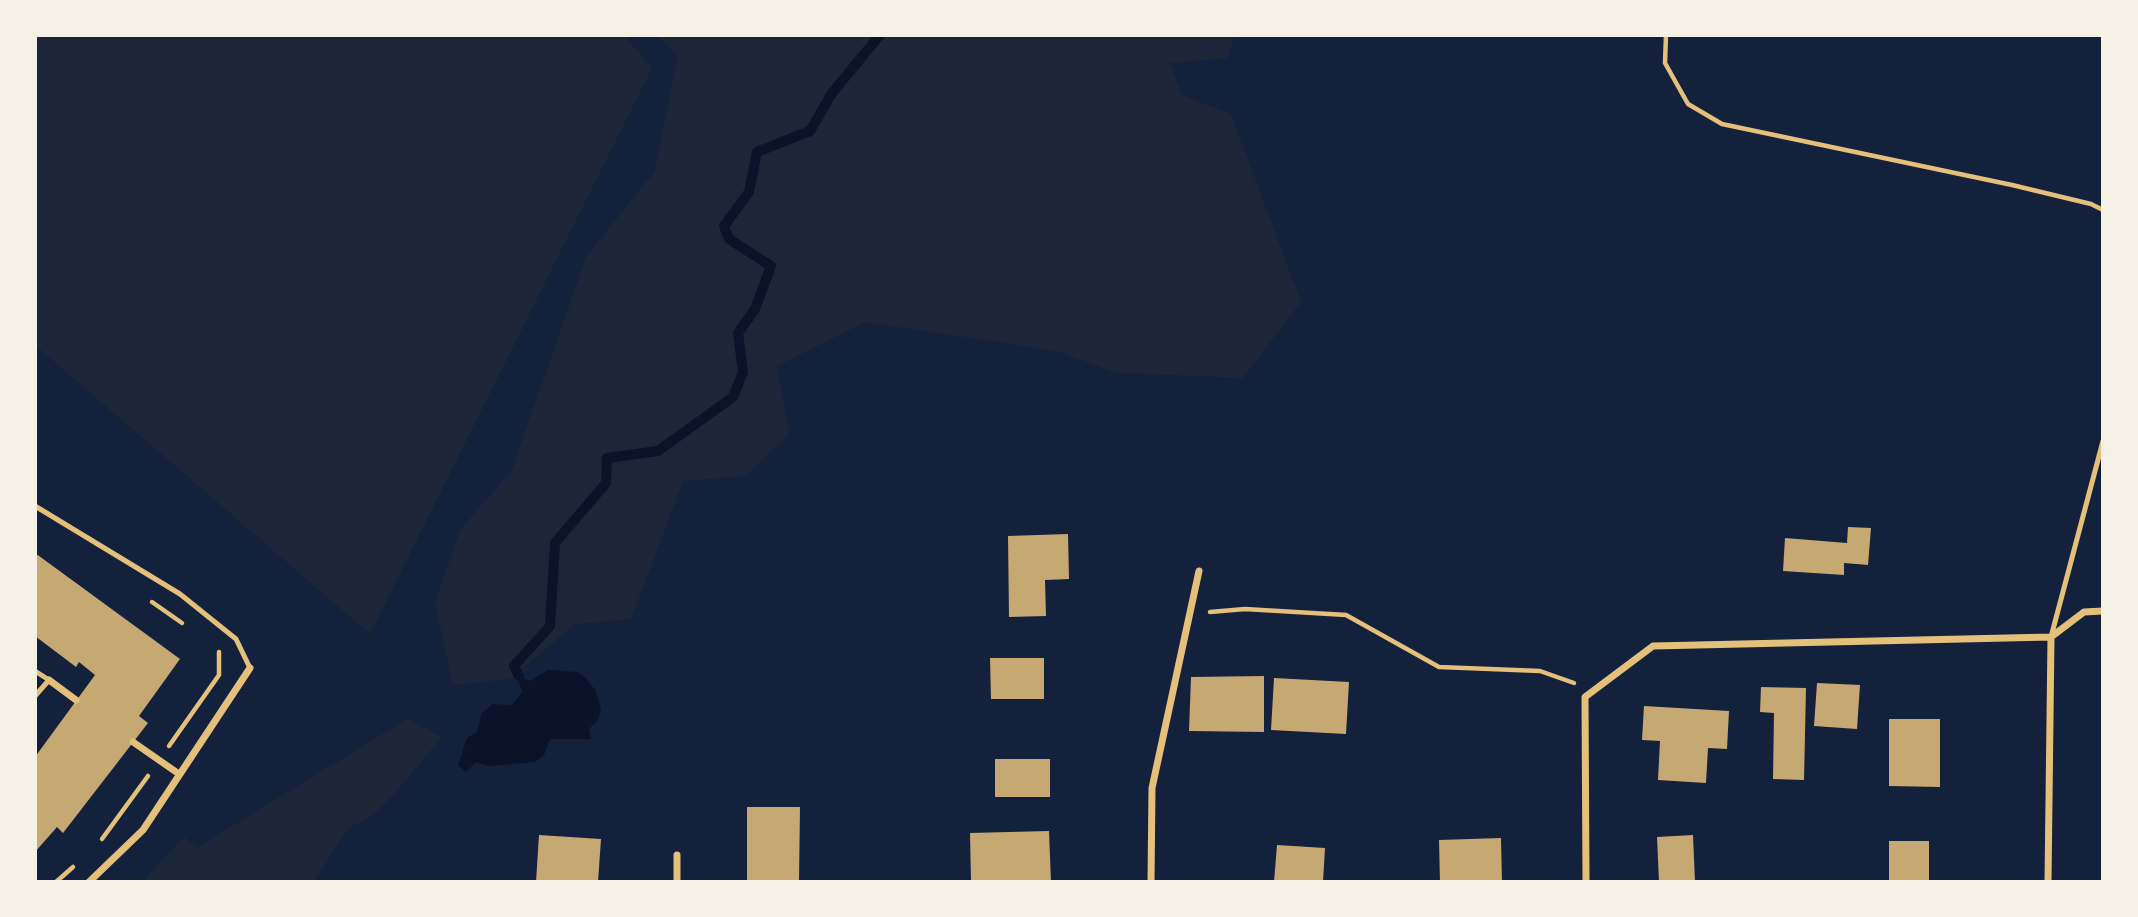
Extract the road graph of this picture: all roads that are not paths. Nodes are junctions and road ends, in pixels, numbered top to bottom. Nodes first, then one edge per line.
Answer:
1 (2103, 441) edge
2 (35, 506) edge
3 (1199, 571) dead end
4 (2103, 611) edge
5 (2051, 637) junction
6 (250, 668) joint
7 (35, 671) edge
8 (48, 680) junction
9 (35, 696) edge
10 (76, 700) dead end
11 (133, 742) dead end
12 (178, 774) junction
13 (677, 855) dead end
14 (89, 882) edge
15 (677, 882) edge
16 (1151, 882) edge
17 (1586, 882) edge
18 (2048, 882) edge

1 - 5 lane
2 - 6 lane
3 - 16 street
4 - 5 street
5 - 17 street
5 - 18 street
6 - 12 street
7 - 8 lane
8 - 9 lane
8 - 10 street
11 - 12 street
12 - 14 street
13 - 15 street

